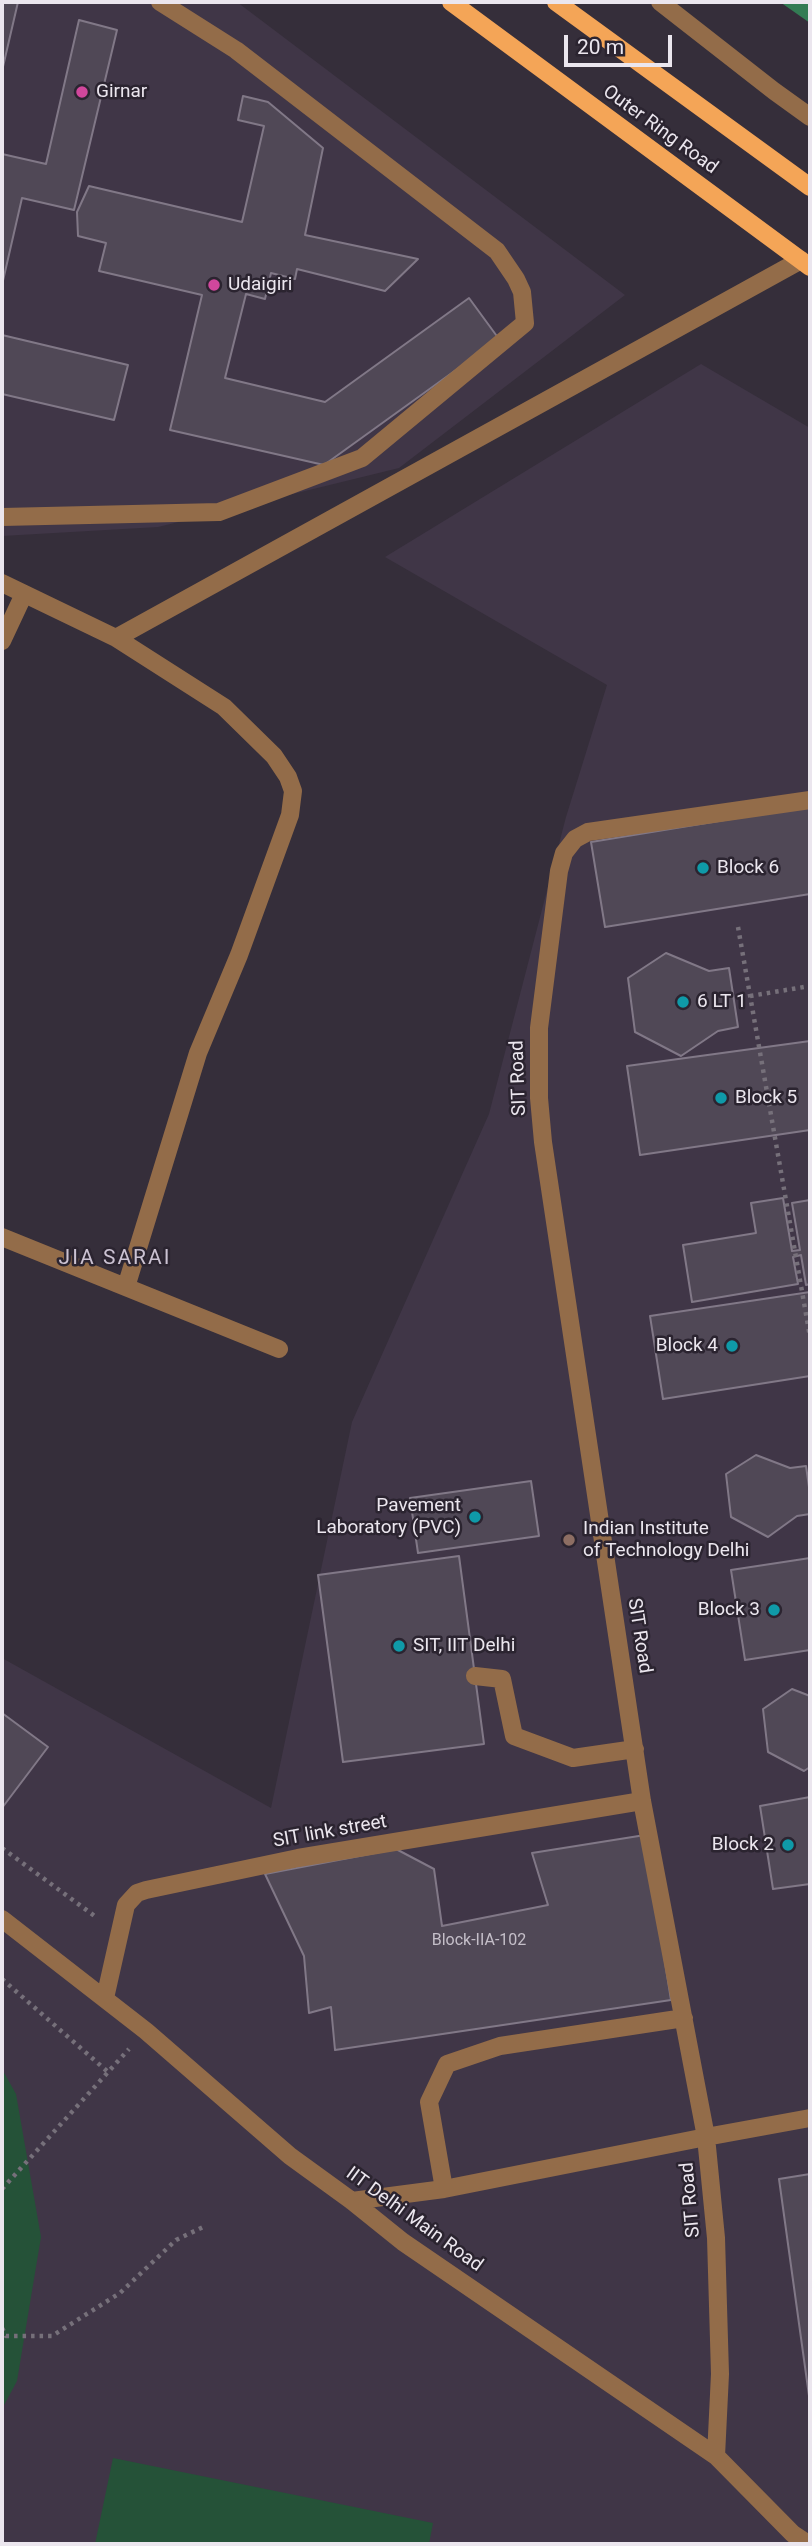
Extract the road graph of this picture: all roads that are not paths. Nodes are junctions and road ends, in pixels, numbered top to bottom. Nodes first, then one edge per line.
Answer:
1 (160, 2) edge
2 (451, 2) edge
3 (556, 2) edge
4 (660, 2) edge
5 (810, 117) edge
6 (810, 187) edge
7 (806, 263) edge
8 (2, 517) edge
9 (2, 583) edge
10 (24, 594) junction
11 (116, 638) junction
12 (2, 641) edge
13 (810, 800) edge
14 (2, 1237) edge
15 (127, 1287) junction
16 (279, 1349) dead end
17 (475, 1676) dead end
18 (635, 1749) junction
19 (642, 1801) junction
20 (2, 1919) edge
21 (105, 1998) junction
22 (684, 2018) junction
23 (810, 2118) edge
24 (706, 2137) junction
25 (444, 2189) junction
26 (352, 2201) junction
27 (716, 2456) junction
28 (796, 2541) edge

1 - 8 street
2 - 7 main road, Outer Ring Road
3 - 6 main road
4 - 5 street
7 - 11 street
9 - 10 street
10 - 11 street
10 - 12 street
11 - 15 street
13 - 18 street, SIT Road
14 - 15 street
15 - 16 street
17 - 18 street
18 - 19 street, SIT Road
19 - 21 street, SIT link street
19 - 22 street, SIT Road
20 - 21 street, IIT Delhi Main Road
21 - 26 street, IIT Delhi Main Road
22 - 24 street, SIT Road
22 - 25 street
23 - 24 street
24 - 25 street
24 - 27 street, SIT Road
25 - 26 street
26 - 27 street, IIT Delhi Main Road
27 - 28 street, IIT Delhi Main Road

